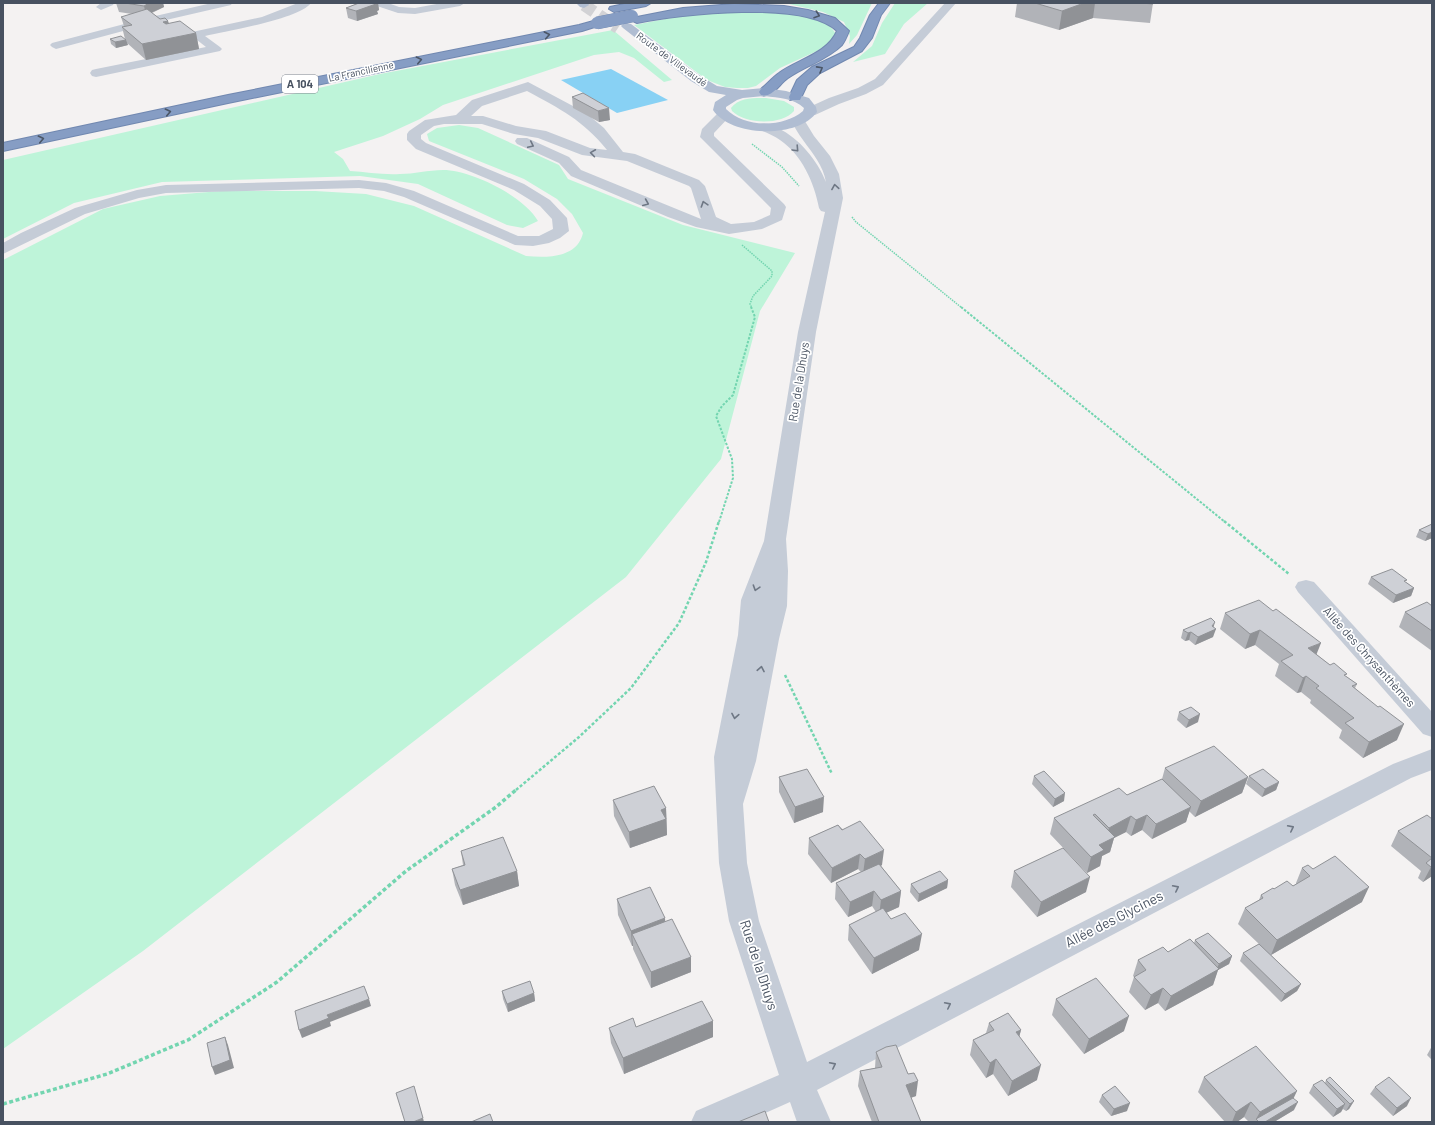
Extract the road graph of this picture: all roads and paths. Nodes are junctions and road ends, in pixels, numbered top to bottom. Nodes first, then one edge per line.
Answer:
1 (227, 3) edge
2 (306, 3) edge
3 (378, 3) edge
4 (460, 3) edge
5 (646, 3) edge
6 (696, 3) edge
7 (885, 3) edge
8 (951, 3) edge
9 (587, 6) edge
10 (629, 22) junction
11 (56, 45) dead end
12 (96, 73) dead end
13 (765, 92) junction
14 (742, 94) junction
15 (803, 103) junction
16 (721, 110) junction
17 (465, 119) junction
18 (798, 121) junction
19 (737, 125) junction
20 (765, 126) junction
21 (18, 131) dead end
22 (707, 132) junction
23 (519, 134) junction
24 (3, 147) edge
25 (619, 156) junction
26 (802, 189) dead end
27 (836, 198) junction
28 (830, 220) junction
29 (856, 222) junction
30 (729, 229) junction
31 (3, 249) edge
32 (775, 539) junction
33 (1306, 587) joint
34 (767, 639) junction
35 (1432, 728) edge
36 (1432, 759) edge
37 (832, 774) dead end
38 (731, 802) junction
39 (798, 1083) junction
40 (3, 1104) edge
41 (708, 1122) edge
42 (814, 1122) edge

1 - 11 street
2 - 12 street
3 - 4 street
5 - 9 highway, La Francilienne / A 104
6 - 10 highway
15 -> 7 highway
8 - 15 street
9 - 21 highway, La Francilienne / A 104
10 -> 13 highway
10 - 14 main road, Route de Villevaudé
10 - 16 main road, Route de Villevaudé
24 -> 10 highway, La Francilienne / A 104
13 - 14 main road
13 - 15 main road
14 - 16 main road
15 - 18 main road
16 - 19 main road, Route de Villevaudé
16 - 22 street
17 - 23 street
17 - 25 street
17 - 31 street
18 - 20 main road, Route de Villevaudé
27 -> 18 street, Rue de la Dhuys
19 - 20 main road, Route de Villevaudé
19 - 22 street
19 - 26 path
20 -> 28 street, Rue de la Dhuys
22 - 30 street
25 -> 23 street
23 -> 30 street
30 -> 25 street
27 - 28 street, Rue de la Dhuys
27 - 29 path
28 - 29 path
28 - 32 street, Rue de la Dhuys
29 - 33 path
30 - 40 path
32 - 34 street, Rue de la Dhuys
32 -> 38 street, Rue de la Dhuys
33 - 35 street, Allée des Chrysanthèmes
34 - 37 path
38 -> 34 street, Rue de la Dhuys
39 -> 36 street, Allée des Glycines
38 - 39 street, Rue de la Dhuys
39 - 41 street, Allée des Glycines
39 - 42 street, Rue de la Dhuys

